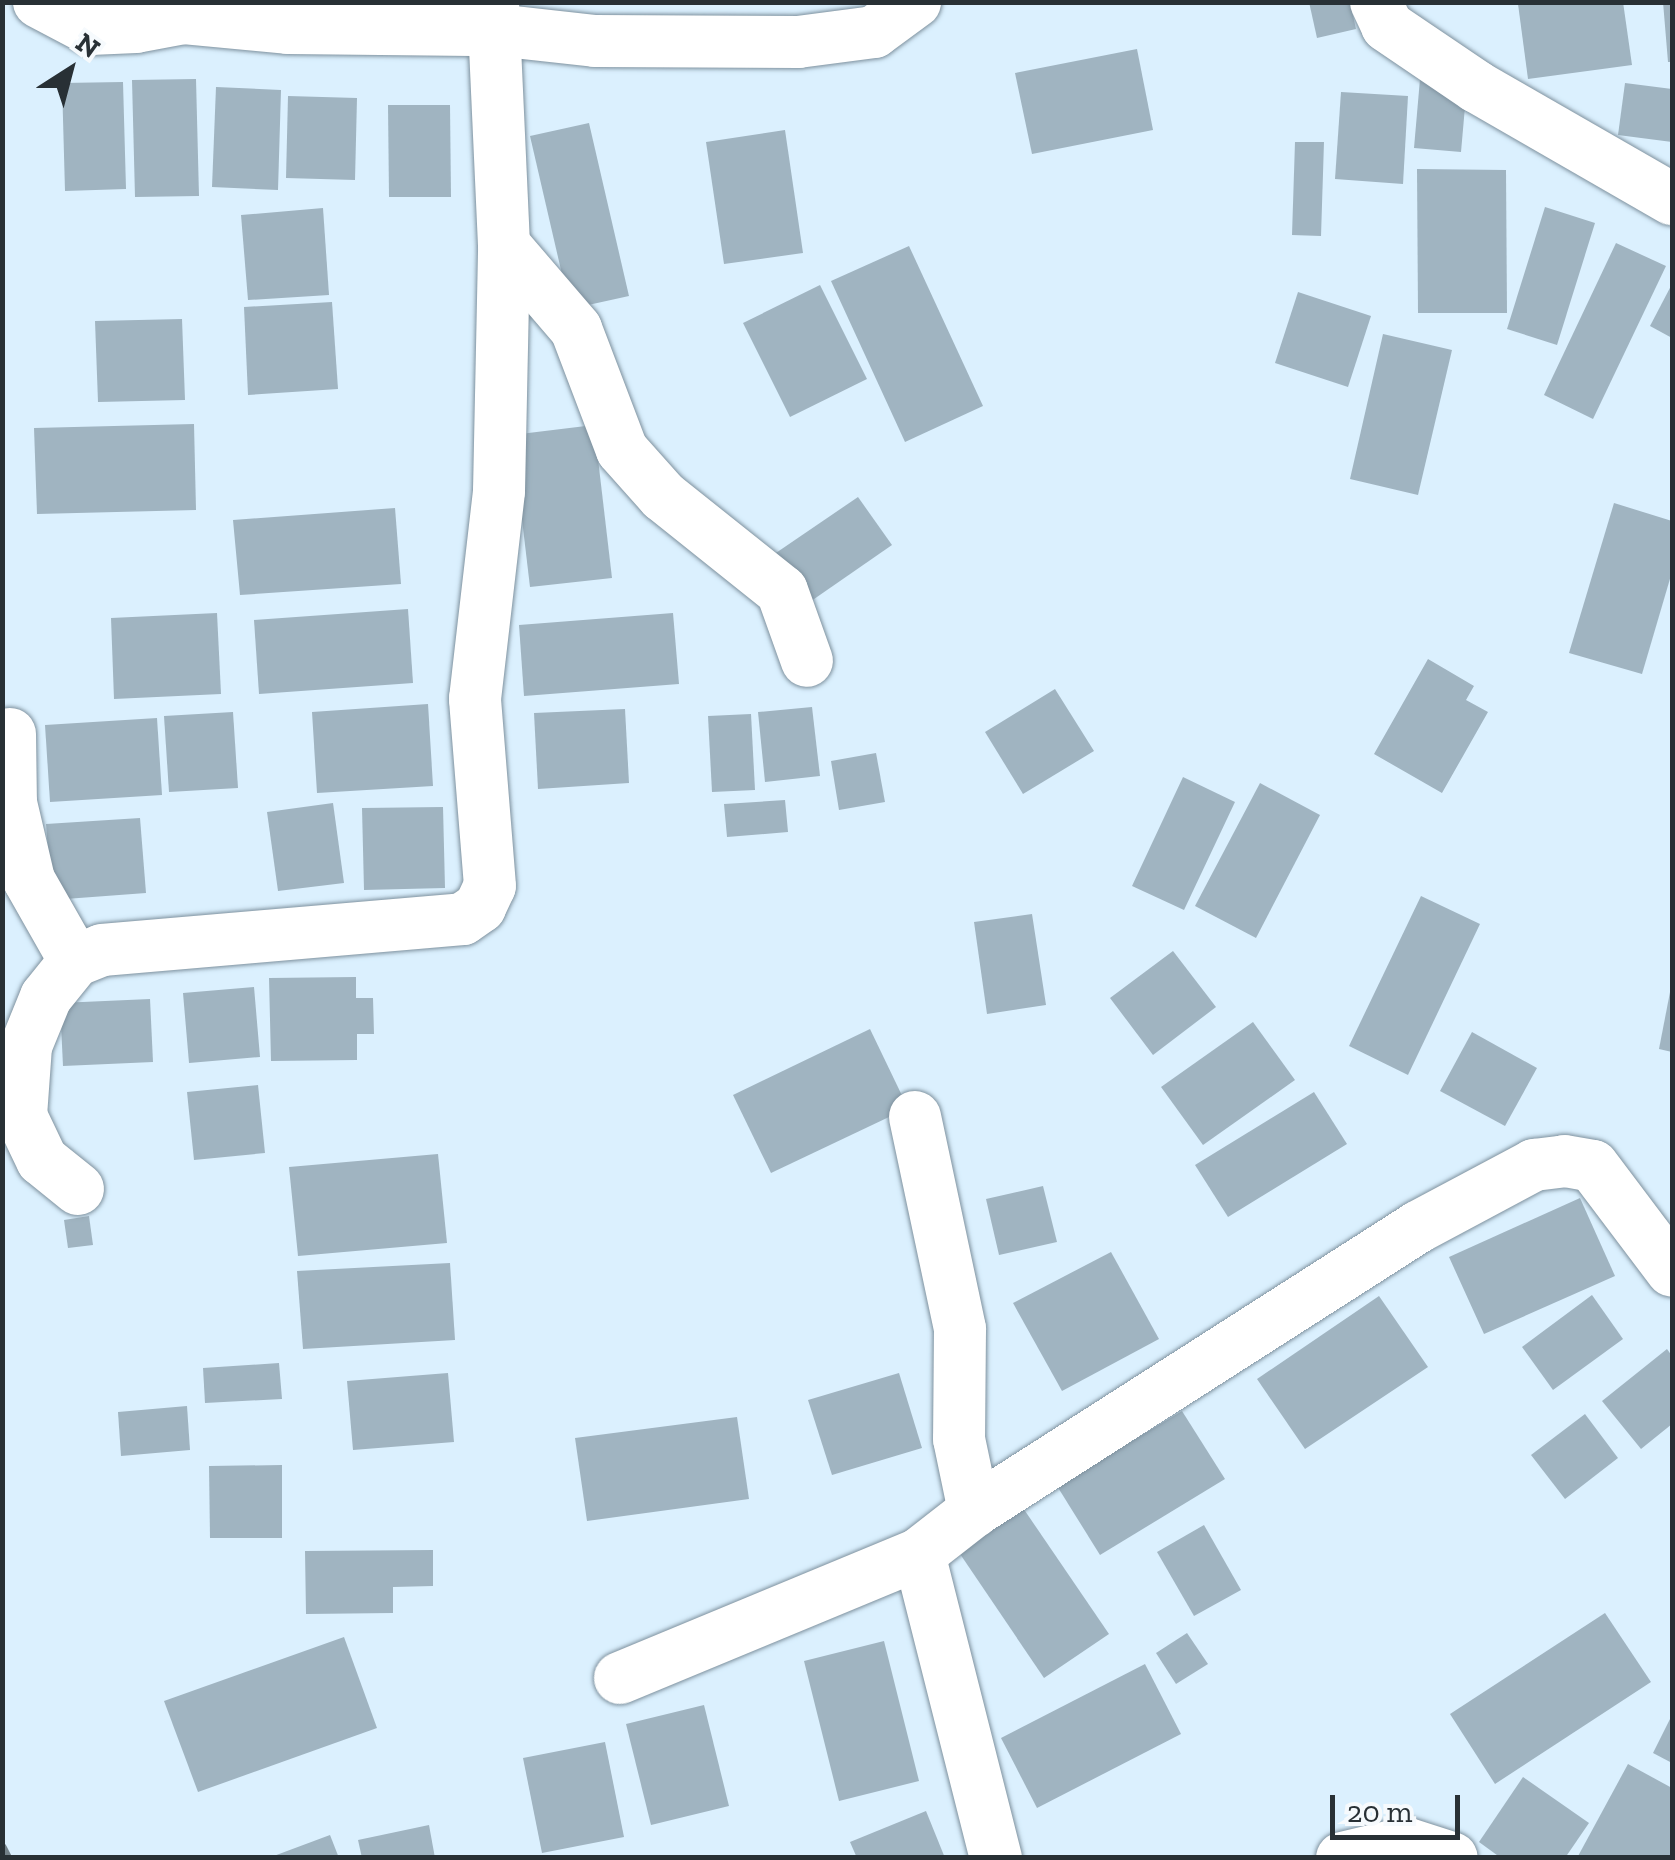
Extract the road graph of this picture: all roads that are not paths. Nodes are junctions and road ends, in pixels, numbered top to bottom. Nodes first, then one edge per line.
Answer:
1 (39, 2) edge
2 (914, 2) edge
3 (1376, 2) edge
4 (495, 16) edge
5 (1672, 199) edge
6 (504, 245) junction
7 (807, 661) dead end
8 (10, 734) dead end
9 (75, 961) junction
10 (915, 1117) dead end
11 (78, 1190) dead end
12 (1668, 1252) edge
13 (974, 1511) junction
14 (918, 1554) junction
15 (620, 1678) dead end
16 (996, 1858) edge
17 (1342, 1858) edge
18 (1452, 1858) edge

1 - 4 street
2 - 4 street
3 - 5 street
4 - 6 street
6 - 7 street
6 - 9 street
8 - 9 street
9 - 11 street
10 - 13 street
12 - 13 street
13 - 14 street
14 - 15 street
14 - 16 street
17 - 18 street

